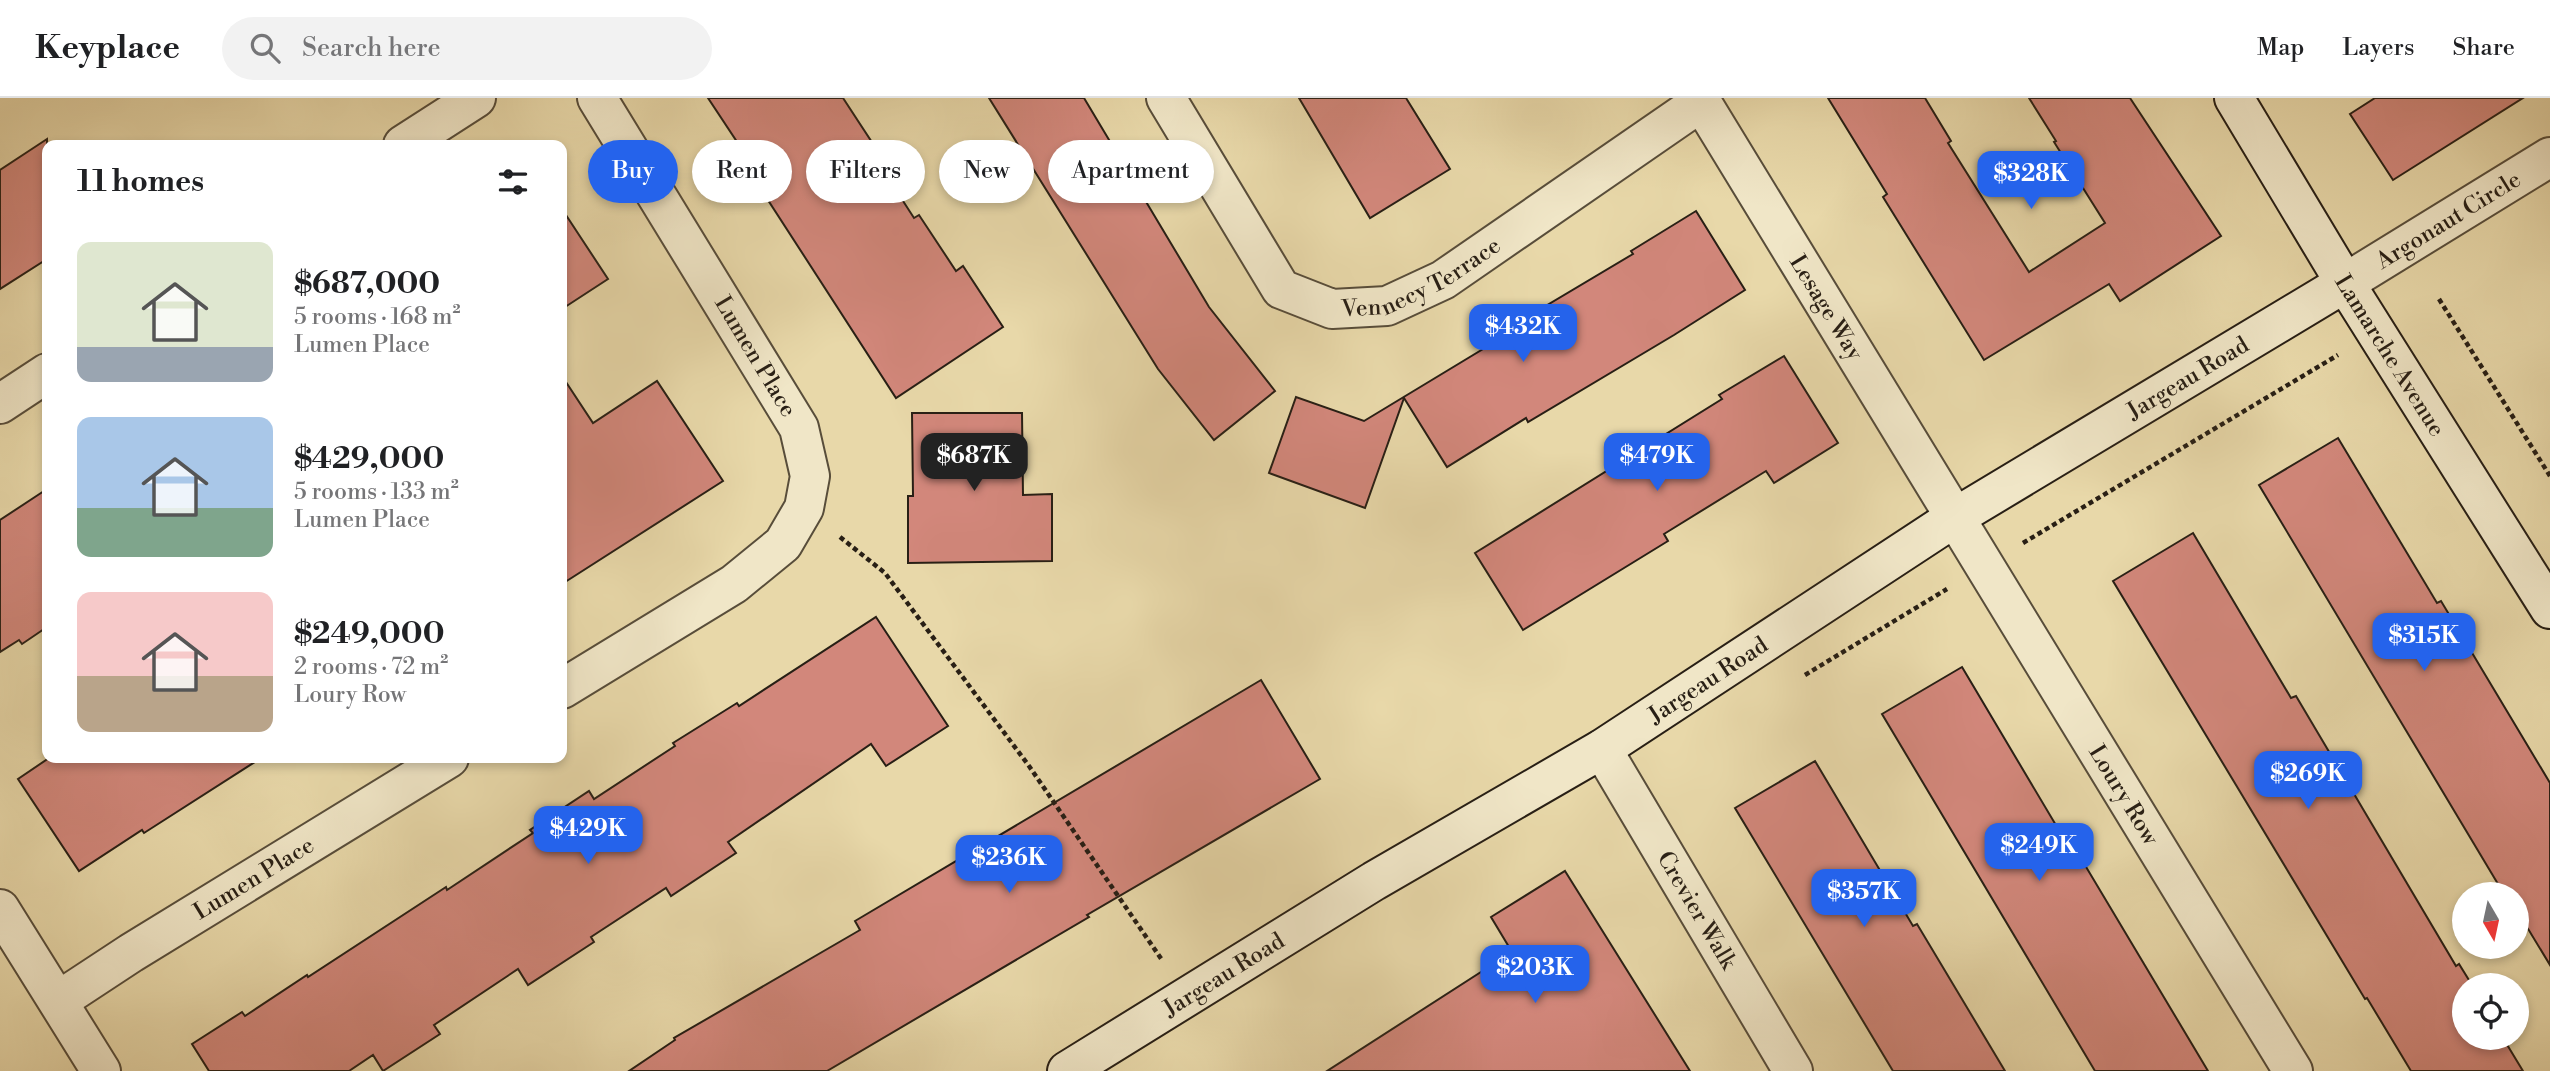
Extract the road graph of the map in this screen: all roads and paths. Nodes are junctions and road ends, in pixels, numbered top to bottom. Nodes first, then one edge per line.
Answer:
1 (477, 98) edge
2 (597, 98) edge
3 (1166, 98) edge
4 (2234, 98) edge
5 (1700, 100) edge
6 (411, 140) edge
7 (2550, 157) edge
8 (2345, 283) junction
9 (2440, 299) dead end
10 (42, 376) edge
11 (0, 404) edge
12 (2550, 476) edge
13 (804, 508) junction
14 (1954, 518) junction
15 (2550, 609) edge
16 (567, 686) edge
17 (1602, 749) junction
18 (441, 763) edge
19 (0, 909) edge
20 (1183, 999) junction
21 (58, 1001) junction
22 (101, 1071) edge
23 (1067, 1071) edge
24 (1793, 1071) edge
25 (2293, 1071) edge

1 - 6 street
2 - 13 street, Lumen Place
3 - 5 street, Vennecy Terrace
4 - 8 street, Lamarche Avenue
5 - 14 street, Lesage Way
7 - 8 street, Argonaut Circle
8 - 14 street, Jargeau Road
8 - 15 street, Lamarche Avenue
9 - 12 path
10 - 11 street
13 - 16 street, Lumen Place
13 - 20 path
14 - 17 street, Jargeau Road
14 - 25 street, Loury Row
17 - 20 street, Jargeau Road
17 - 24 street, Crevier Walk
18 - 21 street, Lumen Place
19 - 21 street
20 - 23 street, Jargeau Road
21 - 22 street

